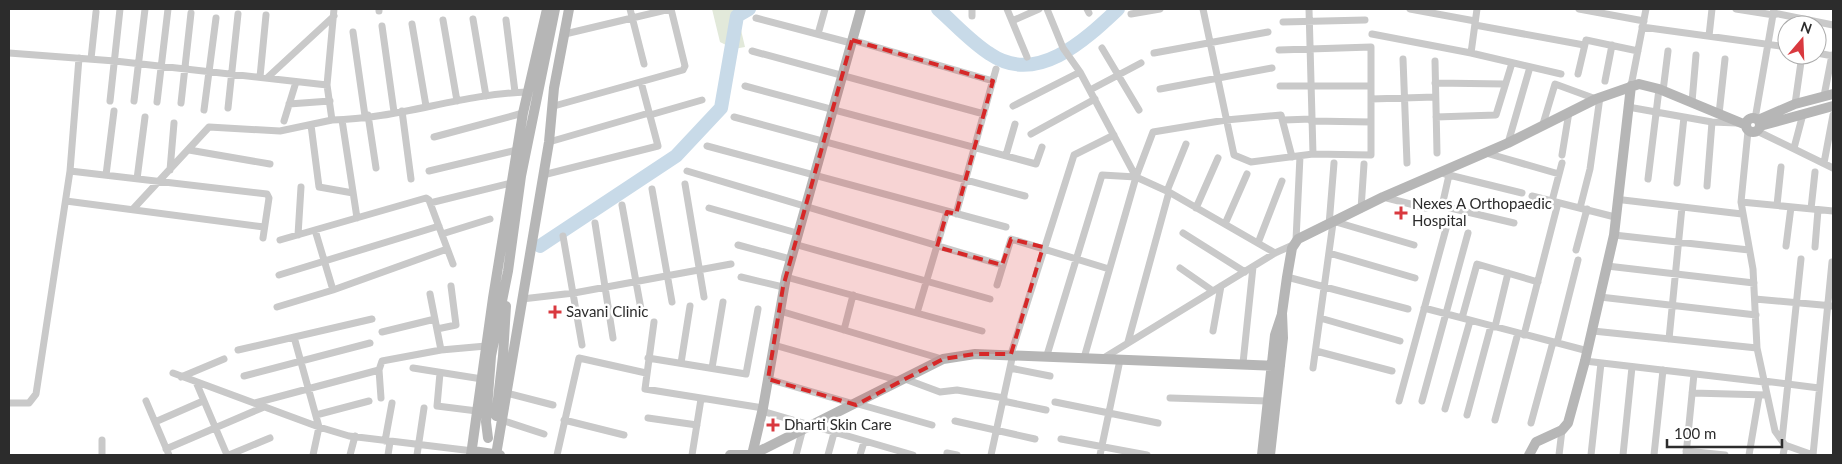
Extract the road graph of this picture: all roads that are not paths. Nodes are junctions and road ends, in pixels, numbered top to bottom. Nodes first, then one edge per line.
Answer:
1 (120, 9) edge
2 (145, 9) edge
3 (168, 9) edge
4 (547, 9) edge
5 (555, 9) edge
6 (569, 9) edge
7 (630, 9) edge
8 (671, 9) edge
9 (825, 9) edge
10 (1007, 9) edge
11 (1038, 9) edge
12 (1047, 9) edge
13 (1160, 9) edge
14 (1203, 9) edge
15 (1309, 9) edge
16 (1410, 9) edge
17 (1477, 9) edge
18 (1579, 9) edge
19 (1646, 9) edge
20 (1712, 9) edge
21 (1736, 9) edge
22 (860, 10) edge
23 (96, 12) dead end
24 (334, 12) edge
25 (1774, 12) edge
26 (192, 13) dead end
27 (238, 14) dead end
28 (1131, 14) dead end
29 (266, 15) dead end
30 (216, 18) dead end
31 (473, 18) dead end
32 (633, 18) junction
33 (756, 18) dead end
34 (443, 20) dead end
35 (506, 20) dead end
36 (1365, 20) dead end
37 (1012, 21) junction
38 (1309, 21) junction
39 (1284, 22) dead end
40 (1475, 23) junction
41 (412, 24) dead end
42 (1643, 24) junction
43 (1833, 24) edge
44 (382, 26) dead end
45 (353, 32) dead end
46 (1268, 32) dead end
47 (565, 34) junction
48 (818, 34) junction
49 (1372, 34) dead end
50 (1709, 36) junction
51 (852, 41) junction
52 (1210, 42) junction
53 (1768, 43) junction
54 (1584, 45) junction
55 (1612, 45) junction
56 (1777, 45) edge
57 (1102, 48) dead end
58 (1310, 48) junction
59 (1279, 50) dead end
60 (752, 51) dead end
61 (1638, 51) junction
62 (1668, 51) dead end
63 (9, 52) edge
64 (1154, 53) dead end
65 (1471, 53) junction
66 (1696, 55) dead end
67 (1027, 56) dead end
68 (1833, 56) edge
69 (79, 58) junction
70 (91, 59) junction
71 (1402, 59) dead end
72 (1725, 59) dead end
73 (115, 61) junction
74 (1435, 61) dead end
75 (1141, 63) dead end
76 (1512, 63) junction
77 (139, 64) junction
78 (644, 64) dead end
79 (1801, 65) edge
80 (162, 66) junction
81 (1530, 67) junction
82 (1272, 68) dead end
83 (186, 69) junction
84 (996, 69) dead end
85 (209, 72) junction
86 (1080, 72) junction
87 (1561, 74) dead end
88 (1578, 74) dead end
89 (233, 75) junction
90 (842, 75) junction
91 (1118, 75) junction
92 (263, 78) junction
93 (1218, 79) junction
94 (993, 81) junction
95 (1605, 81) dead end
96 (296, 82) junction
97 (641, 82) junction
98 (1435, 82) junction
99 (1504, 84) junction
100 (541, 85) junction
101 (328, 86) junction
102 (745, 86) dead end
103 (1280, 86) dead end
104 (1371, 86) junction
105 (1631, 86) junction
106 (528, 87) junction
107 (1310, 87) junction
108 (554, 88) junction
109 (1160, 89) dead end
110 (1090, 90) junction
111 (1661, 90) junction
112 (515, 92) junction
113 (1829, 95) edge
114 (486, 96) junction
115 (1435, 97) junction
116 (1404, 98) junction
117 (1598, 98) junction
118 (1095, 99) junction
119 (1371, 99) junction
120 (702, 100) dead end
121 (110, 101) dead end
122 (134, 101) dead end
123 (457, 101) junction
124 (158, 102) dead end
125 (330, 102) junction
126 (1692, 102) junction
127 (181, 103) dead end
128 (289, 104) junction
129 (1795, 104) junction
130 (426, 106) junction
131 (554, 106) junction
132 (1013, 106) dead end
133 (1833, 106) edge
134 (1628, 107) junction
135 (228, 108) dead end
136 (833, 109) junction
137 (204, 110) dead end
138 (1139, 110) dead end
139 (114, 111) dead end
140 (398, 111) junction
141 (1569, 112) junction
142 (1656, 112) junction
143 (523, 113) junction
144 (650, 114) junction
145 (984, 114) junction
146 (1803, 114) junction
147 (1833, 115) edge
148 (366, 116) junction
149 (146, 117) dead end
150 (734, 117) dead end
151 (1436, 117) junction
152 (1684, 117) junction
153 (1716, 118) junction
154 (332, 120) junction
155 (342, 120) junction
156 (1226, 120) junction
157 (1284, 120) junction
158 (1311, 120) junction
159 (284, 121) dead end
160 (1372, 122) junction
161 (174, 123) dead end
162 (1015, 124) dead end
163 (1543, 124) junction
164 (311, 125) junction
165 (1752, 125) junction
166 (1031, 134) dead end
167 (1114, 135) junction
168 (434, 137) dead end
169 (549, 142) junction
170 (824, 143) junction
171 (1508, 143) junction
172 (1186, 144) dead end
173 (707, 146) dead end
174 (974, 146) junction
175 (1042, 147) dead end
176 (1794, 148) junction
177 (189, 150) junction
178 (517, 150) junction
179 (1437, 153) dead end
180 (1486, 153) junction
181 (1313, 154) junction
182 (1562, 154) dead end
183 (1006, 155) junction
184 (1300, 156) junction
185 (1292, 157) junction
186 (1218, 158) dead end
187 (1334, 163) dead end
188 (1407, 163) dead end
189 (1562, 163) dead end
190 (1824, 163) junction
191 (270, 164) dead end
192 (1364, 164) dead end
193 (1781, 167) dead end
194 (376, 168) dead end
195 (1833, 168) edge
196 (170, 170) junction
197 (70, 171) junction
198 (429, 171) dead end
199 (687, 171) dead end
200 (1815, 172) dead end
201 (1247, 174) dead end
202 (1445, 174) junction
203 (1559, 174) junction
204 (543, 175) junction
205 (106, 176) junction
206 (814, 177) junction
207 (1136, 177) junction
208 (137, 179) junction
209 (412, 179) dead end
210 (965, 179) junction
211 (1648, 179) dead end
212 (1282, 181) dead end
213 (160, 182) junction
214 (511, 183) junction
215 (685, 184) dead end
216 (1677, 184) dead end
217 (1707, 186) dead end
218 (301, 187) dead end
219 (652, 189) dead end
220 (1168, 192) junction
221 (353, 193) junction
222 (1522, 193) dead end
223 (1025, 196) dead end
224 (1532, 196) dead end
225 (1383, 197) junction
226 (1623, 200) dead end
227 (66, 201) junction
228 (1555, 202) junction
229 (1741, 202) junction
230 (430, 203) junction
231 (622, 204) dead end
232 (805, 205) junction
233 (1777, 206) junction
234 (1682, 207) junction
235 (1791, 207) junction
236 (709, 208) dead end
237 (1196, 208) junction
238 (1426, 208) dead end
239 (133, 209) junction
240 (1361, 209) junction
241 (1584, 209) junction
242 (1814, 210) junction
243 (947, 212) junction
244 (1833, 212) edge
245 (956, 214) junction
246 (1742, 214) junction
247 (1615, 217) junction
248 (357, 218) junction
249 (490, 219) dead end
250 (595, 223) dead end
251 (1332, 223) junction
252 (1514, 223) dead end
253 (1225, 224) junction
254 (1447, 224) dead end
255 (438, 226) junction
256 (264, 227) junction
257 (1006, 227) dead end
258 (315, 230) junction
259 (1182, 233) dead end
260 (1468, 233) dead end
261 (442, 234) junction
262 (298, 235) junction
263 (1614, 235) junction
264 (564, 236) dead end
265 (263, 238) dead end
266 (796, 238) junction
267 (280, 240) dead end
268 (1679, 242) junction
269 (1258, 243) junction
270 (1295, 243) junction
271 (738, 245) dead end
272 (1414, 245) dead end
273 (1786, 246) dead end
274 (937, 247) junction
275 (1043, 247) junction
276 (1816, 247) dead end
277 (447, 249) junction
278 (1576, 250) dead end
279 (1749, 250) junction
280 (1275, 253) junction
281 (1329, 253) junction
282 (790, 259) junction
283 (1077, 259) junction
284 (1578, 260) dead end
285 (1801, 260) dead end
286 (324, 261) junction
287 (1832, 262) edge
288 (453, 264) dead end
289 (731, 264) dead end
290 (1002, 265) junction
291 (1607, 266) junction
292 (1252, 267) junction
293 (1180, 268) dead end
294 (1109, 269) junction
295 (700, 270) junction
296 (508, 271) junction
297 (1245, 272) junction
298 (1508, 274) junction
299 (1674, 274) junction
300 (279, 275) dead end
301 (668, 276) junction
302 (786, 276) junction
303 (742, 277) dead end
304 (1287, 277) junction
305 (1415, 278) dead end
306 (927, 281) junction
307 (637, 282) junction
308 (1538, 282) junction
309 (1754, 283) junction
310 (997, 285) dead end
311 (451, 286) dead end
312 (1221, 286) junction
313 (783, 287) junction
314 (1325, 287) junction
315 (605, 288) junction
316 (333, 290) junction
317 (1213, 291) junction
318 (574, 293) junction
319 (430, 294) dead end
320 (853, 295) junction
321 (704, 297) dead end
322 (1600, 297) junction
323 (522, 299) junction
324 (990, 299) dead end
325 (1755, 299) junction
326 (672, 302) dead end
327 (723, 302) dead end
328 (1797, 302) junction
329 (1830, 305) edge
330 (690, 306) dead end
331 (1671, 306) junction
332 (277, 307) dead end
333 (1424, 308) junction
334 (641, 309) dead end
335 (758, 309) dead end
336 (1408, 309) dead end
337 (780, 311) junction
338 (918, 313) junction
339 (1447, 314) junction
340 (1756, 315) junction
341 (1320, 318) junction
342 (1462, 318) junction
343 (435, 319) junction
344 (372, 320) dead end
345 (1470, 321) junction
346 (654, 322) dead end
347 (1493, 327) junction
348 (437, 329) junction
349 (844, 330) junction
350 (982, 331) dead end
351 (1213, 331) dead end
352 (1593, 331) junction
353 (382, 332) dead end
354 (1521, 334) junction
355 (294, 337) junction
356 (614, 338) dead end
357 (1668, 339) junction
358 (1400, 341) dead end
359 (1128, 342) junction
360 (370, 343) dead end
361 (1555, 343) junction
362 (582, 345) dead end
363 (774, 345) junction
364 (486, 346) junction
365 (1757, 348) junction
366 (238, 350) dead end
367 (442, 350) junction
368 (1316, 351) junction
369 (1012, 354) junction
370 (1047, 355) junction
371 (1587, 356) junction
372 (648, 358) junction
373 (1084, 358) junction
374 (224, 359) dead end
375 (1102, 359) junction
376 (943, 360) junction
377 (1120, 360) junction
378 (301, 362) junction
379 (681, 363) junction
380 (1243, 363) junction
381 (1601, 363) junction
382 (1276, 365) junction
383 (1632, 367) junction
384 (413, 368) dead end
385 (712, 368) junction
386 (1010, 368) junction
387 (1313, 368) dead end
388 (378, 370) junction
389 (1663, 370) junction
390 (1392, 371) dead end
391 (440, 373) junction
392 (646, 373) junction
393 (173, 374) dead end
394 (1694, 374) junction
395 (244, 376) dead end
396 (1050, 376) dead end
397 (181, 377) junction
398 (768, 379) junction
399 (482, 380) junction
400 (902, 380) junction
401 (1764, 381) junction
402 (196, 382) junction
403 (1788, 384) junction
404 (308, 388) junction
405 (1819, 388) junction
406 (507, 393) junction
407 (1692, 393) junction
408 (1767, 395) junction
409 (1759, 396) junction
410 (381, 398) dead end
411 (1170, 398) dead end
412 (701, 399) junction
413 (1003, 400) junction
414 (146, 401) dead end
415 (203, 401) junction
416 (369, 401) dead end
417 (1268, 401) junction
418 (1399, 401) dead end
419 (1422, 401) dead end
420 (1055, 402) dead end
421 (9, 403) edge
422 (254, 403) junction
423 (392, 403) dead end
424 (857, 404) junction
425 (553, 405) dead end
426 (264, 407) junction
427 (424, 408) dead end
428 (762, 409) junction
429 (1445, 409) dead end
430 (1046, 410) dead end
431 (477, 411) junction
432 (1109, 412) junction
433 (316, 415) junction
434 (1467, 415) dead end
435 (648, 418) dead end
436 (501, 420) junction
437 (564, 420) junction
438 (1495, 420) dead end
439 (955, 421) dead end
440 (155, 422) junction
441 (1158, 423) dead end
442 (1531, 423) dead end
443 (932, 424) dead end
444 (696, 426) junction
445 (813, 426) junction
446 (319, 427) junction
447 (215, 428) junction
448 (1562, 430) junction
449 (996, 431) junction
450 (802, 432) junction
451 (834, 433) junction
452 (544, 434) dead end
453 (624, 435) dead end
454 (354, 436) junction
455 (270, 438) dead end
456 (1035, 439) dead end
457 (1061, 439) dead end
458 (102, 440) dead end
459 (388, 441) junction
460 (864, 442) junction
461 (1784, 442) junction
462 (418, 446) junction
463 (1102, 446) junction
464 (168, 452) edge
465 (436, 452) edge
466 (894, 452) edge
467 (451, 453) edge
468 (948, 453) dead end
469 (1686, 453) edge
470 (472, 454) edge
471 (756, 454) edge
472 (102, 455) edge
473 (228, 455) edge
474 (313, 455) edge
475 (350, 455) edge
476 (388, 455) edge
477 (417, 455) edge
478 (496, 455) edge
479 (500, 455) edge
480 (557, 455) edge
481 (692, 455) edge
482 (730, 455) edge
483 (796, 455) edge
484 (828, 455) edge
485 (860, 455) edge
486 (913, 455) edge
487 (957, 455) edge
488 (991, 455) edge
489 (1100, 455) edge
490 (1147, 455) edge
491 (1262, 455) edge
492 (1270, 455) edge
493 (1529, 455) edge
494 (1559, 455) edge
495 (1591, 455) edge
496 (1623, 455) edge
497 (1654, 455) edge
498 (1725, 455) edge
499 (1749, 455) edge
500 (1783, 455) edge
501 (1813, 455) edge

1 - 73 street
2 - 77 street
3 - 80 street
4 - 106 street
5 - 100 street
6 - 47 street
7 - 32 street
8 - 32 street
8 - 97 street
9 - 48 street
10 - 37 street
11 - 37 street
12 - 86 street
13 - 28 street
14 - 52 street
15 - 38 street
16 - 40 street
17 - 40 street
18 - 42 street
19 - 42 street
20 - 50 street
21 - 25 street
22 - 51 street
23 - 70 street
24 - 92 street
24 - 101 street
25 - 43 street
25 - 53 street
26 - 83 street
27 - 89 street
29 - 92 street
30 - 85 street
31 - 114 street
32 - 47 street
32 - 78 street
33 - 48 street
34 - 123 street
35 - 112 street
36 - 38 street
37 - 67 street
38 - 39 street
38 - 58 street
40 - 54 street
40 - 65 street
41 - 130 street
42 - 50 street
42 - 61 street
44 - 140 street
45 - 148 street
46 - 52 street
47 - 108 street
48 - 51 street
49 - 65 street
50 - 53 street
51 - 90 street
51 - 94 street
52 - 64 street
52 - 93 street
53 - 56 street
53 - 165 street
54 - 55 street
54 - 88 street
55 - 61 street
55 - 95 street
57 - 91 street
58 - 59 street
58 - 104 street
58 - 107 street
60 - 90 street
61 - 105 street
62 - 111 street
63 - 69 street
65 - 76 street
66 - 126 street
68 - 113 street
69 - 70 street
69 - 197 street
70 - 73 street
71 - 116 street
72 - 153 street
73 - 77 street
73 - 121 street
74 - 98 street
75 - 91 street
76 - 81 street
76 - 99 street
77 - 80 street
77 - 122 street
79 - 129 street
80 - 83 street
80 - 124 street
81 - 87 street
81 - 171 street
82 - 93 street
83 - 85 street
83 - 127 street
84 - 94 street
85 - 89 street
85 - 137 street
86 - 110 street
86 - 132 street
89 - 92 street
89 - 135 street
90 - 136 street
90 - 145 street
91 - 110 street
91 - 138 street
92 - 96 street
93 - 109 street
93 - 156 street
94 - 145 street
96 - 101 street
96 - 128 street
97 - 131 street
97 - 144 street
98 - 99 street
98 - 115 street
99 - 151 street
100 - 106 street
100 - 108 street
100 - 296 street
101 - 125 street
102 - 136 street
103 - 107 street
104 - 107 street
104 - 119 street
105 - 111 street
105 - 117 street
105 - 134 street
106 - 112 street
106 - 143 street
107 - 158 street
108 - 131 street
110 - 118 street
111 - 126 street
111 - 142 street
112 - 114 street
113 - 129 street
114 - 123 street
115 - 116 street
115 - 151 street
116 - 119 street
116 - 188 street
117 - 141 street
117 - 163 street
117 - 241 street
118 - 166 street
118 - 167 street
119 - 160 street
120 - 144 street
123 - 130 street
125 - 128 street
125 - 154 street
126 - 153 street
128 - 159 street
129 - 165 street
130 - 140 street
131 - 169 street
133 - 146 street
134 - 142 street
134 - 247 street
136 - 170 street
136 - 174 street
139 - 205 street
140 - 148 street
140 - 209 street
141 - 163 street
141 - 182 street
142 - 152 street
142 - 211 street
143 - 168 street
143 - 178 street
144 - 169 street
144 - 204 street
145 - 174 street
146 - 165 street
146 - 176 street
147 - 190 street
148 - 155 street
148 - 194 street
149 - 208 street
150 - 170 street
151 - 179 street
152 - 153 street
152 - 216 street
153 - 165 street
153 - 217 street
154 - 155 street
154 - 164 street
155 - 221 street
156 - 157 street
156 - 185 street
156 - 207 street
157 - 158 street
157 - 185 street
158 - 160 street
158 - 181 street
160 - 181 street
161 - 196 street
162 - 183 street
163 - 171 street
164 - 177 street
164 - 221 street
165 - 176 street
165 - 229 street
167 - 207 street
167 - 275 street
169 - 204 street
170 - 206 street
170 - 210 street
171 - 180 street
172 - 220 street
173 - 206 street
174 - 183 street
174 - 210 street
175 - 183 street
176 - 190 street
177 - 191 street
177 - 196 street
178 - 198 street
178 - 214 street
180 - 202 street
180 - 203 street
181 - 184 street
184 - 185 street
184 - 270 street
186 - 237 street
187 - 251 street
189 - 203 street
190 - 195 street
192 - 240 street
193 - 233 street
196 - 213 street
197 - 205 street
197 - 227 street
199 - 232 street
200 - 242 street
201 - 253 street
202 - 222 street
202 - 225 street
202 - 252 street
203 - 228 street
204 - 323 street
205 - 208 street
206 - 232 street
206 - 243 street
207 - 220 street
207 - 283 street
207 - 294 street
208 - 213 street
210 - 223 street
210 - 245 street
212 - 269 street
213 - 239 street
213 - 256 street
214 - 230 street
214 - 364 street
215 - 295 street
218 - 262 street
219 - 301 street
220 - 237 street
220 - 359 street
221 - 248 street
224 - 228 street
225 - 238 street
225 - 240 street
226 - 234 street
227 - 239 street
227 - 421 street
228 - 241 street
228 - 308 street
229 - 233 street
229 - 246 street
230 - 248 street
230 - 255 street
231 - 307 street
232 - 266 street
232 - 274 street
233 - 235 street
234 - 246 street
234 - 268 street
235 - 242 street
235 - 273 street
236 - 266 street
237 - 253 street
239 - 256 street
240 - 251 street
241 - 247 street
241 - 278 street
242 - 244 street
242 - 276 street
243 - 245 street
243 - 274 street
245 - 257 street
246 - 279 street
247 - 263 street
248 - 258 street
249 - 261 street
250 - 315 street
251 - 270 street
251 - 272 street
251 - 281 street
253 - 269 street
254 - 333 street
255 - 261 street
255 - 286 street
256 - 265 street
258 - 262 street
258 - 286 street
259 - 297 street
260 - 339 street
261 - 277 street
262 - 267 street
263 - 268 street
263 - 291 street
264 - 318 street
266 - 282 street
266 - 306 street
268 - 279 street
268 - 299 street
269 - 280 street
270 - 280 street
270 - 304 street
271 - 282 street
274 - 290 street
274 - 306 street
275 - 283 street
275 - 290 street
275 - 369 street
277 - 288 street
277 - 316 street
279 - 309 street
280 - 292 street
281 - 305 street
281 - 314 street
282 - 302 street
283 - 294 street
283 - 370 street
284 - 361 street
285 - 328 street
286 - 300 street
286 - 316 street
287 - 329 street
289 - 295 street
290 - 310 street
291 - 299 street
291 - 322 street
292 - 297 street
292 - 380 street
293 - 317 street
294 - 373 street
295 - 301 street
295 - 321 street
296 - 296 street
297 - 312 street
298 - 308 street
298 - 342 street
298 - 347 street
299 - 309 street
299 - 331 street
301 - 307 street
301 - 326 street
302 - 313 street
302 - 320 street
303 - 313 street
304 - 314 street
304 - 382 street
306 - 324 street
306 - 338 street
307 - 315 street
307 - 334 street
308 - 354 street
309 - 325 street
311 - 348 street
312 - 317 street
312 - 351 street
313 - 337 street
314 - 336 street
314 - 341 street
315 - 318 street
315 - 356 street
316 - 332 street
317 - 359 street
318 - 323 street
318 - 362 street
319 - 343 street
320 - 338 street
320 - 349 street
322 - 331 street
322 - 352 street
323 - 406 street
325 - 328 street
325 - 340 street
327 - 385 street
328 - 329 street
328 - 403 street
329 - 405 street
330 - 379 street
331 - 340 street
331 - 357 street
333 - 339 street
333 - 418 street
335 - 385 street
337 - 349 street
337 - 363 street
338 - 350 street
339 - 342 street
339 - 419 street
340 - 365 street
341 - 358 street
341 - 368 street
342 - 345 street
343 - 348 street
343 - 353 street
344 - 355 street
345 - 347 street
345 - 429 street
346 - 372 street
347 - 354 street
347 - 434 street
348 - 367 street
349 - 376 street
352 - 357 street
352 - 371 street
354 - 361 street
354 - 438 street
355 - 366 street
355 - 378 street
357 - 365 street
359 - 375 street
360 - 378 street
361 - 371 street
361 - 442 street
363 - 398 street
363 - 400 street
364 - 367 street
364 - 399 street
365 - 401 street
367 - 388 street
368 - 387 street
368 - 390 street
369 - 370 street
369 - 376 street
369 - 386 street
370 - 373 street
371 - 381 street
371 - 448 street
372 - 379 street
372 - 392 street
373 - 375 street
374 - 397 street
375 - 377 street
376 - 400 street
377 - 380 street
377 - 432 street
378 - 395 street
378 - 404 street
379 - 385 street
380 - 382 street
381 - 383 street
381 - 495 street
382 - 417 street
382 - 492 street
383 - 389 street
383 - 496 street
384 - 391 street
386 - 396 street
386 - 413 street
388 - 404 street
388 - 410 street
389 - 394 street
389 - 497 street
391 - 399 street
391 - 431 street
392 - 412 street
392 - 437 street
393 - 397 street
394 - 401 street
394 - 407 street
397 - 402 street
398 - 424 street
398 - 428 street
399 - 431 street
400 - 413 street
400 - 424 street
401 - 403 street
401 - 408 street
402 - 415 street
402 - 422 street
403 - 405 street
403 - 461 street
404 - 422 street
404 - 433 street
405 - 501 street
406 - 425 street
406 - 436 street
407 - 409 street
407 - 469 street
408 - 409 street
408 - 461 street
409 - 499 street
411 - 417 street
412 - 428 street
412 - 444 street
413 - 430 street
413 - 449 street
414 - 440 street
415 - 440 street
415 - 447 street
416 - 433 street
417 - 491 street
420 - 432 street
422 - 426 street
423 - 459 street
424 - 443 street
424 - 445 street
426 - 446 street
426 - 447 street
427 - 462 street
428 - 445 street
428 - 471 street
431 - 470 street
432 - 441 street
432 - 463 street
433 - 446 street
435 - 444 street
436 - 452 street
436 - 478 street
437 - 453 street
437 - 480 street
439 - 449 street
440 - 464 street
444 - 481 street
445 - 450 street
445 - 451 street
446 - 454 street
446 - 474 street
447 - 464 street
447 - 473 street
448 - 493 street
448 - 494 street
449 - 456 street
449 - 488 street
450 - 471 street
450 - 483 street
451 - 460 street
451 - 484 street
454 - 459 street
454 - 475 street
455 - 473 street
457 - 463 street
458 - 472 street
459 - 462 street
459 - 476 street
460 - 466 street
460 - 485 street
461 - 500 street
461 - 501 street
462 - 465 street
462 - 477 street
463 - 489 street
463 - 490 street
465 - 467 street
466 - 486 street
467 - 470 street
468 - 487 street
469 - 498 street
470 - 478 street
471 - 482 street
478 - 479 street

